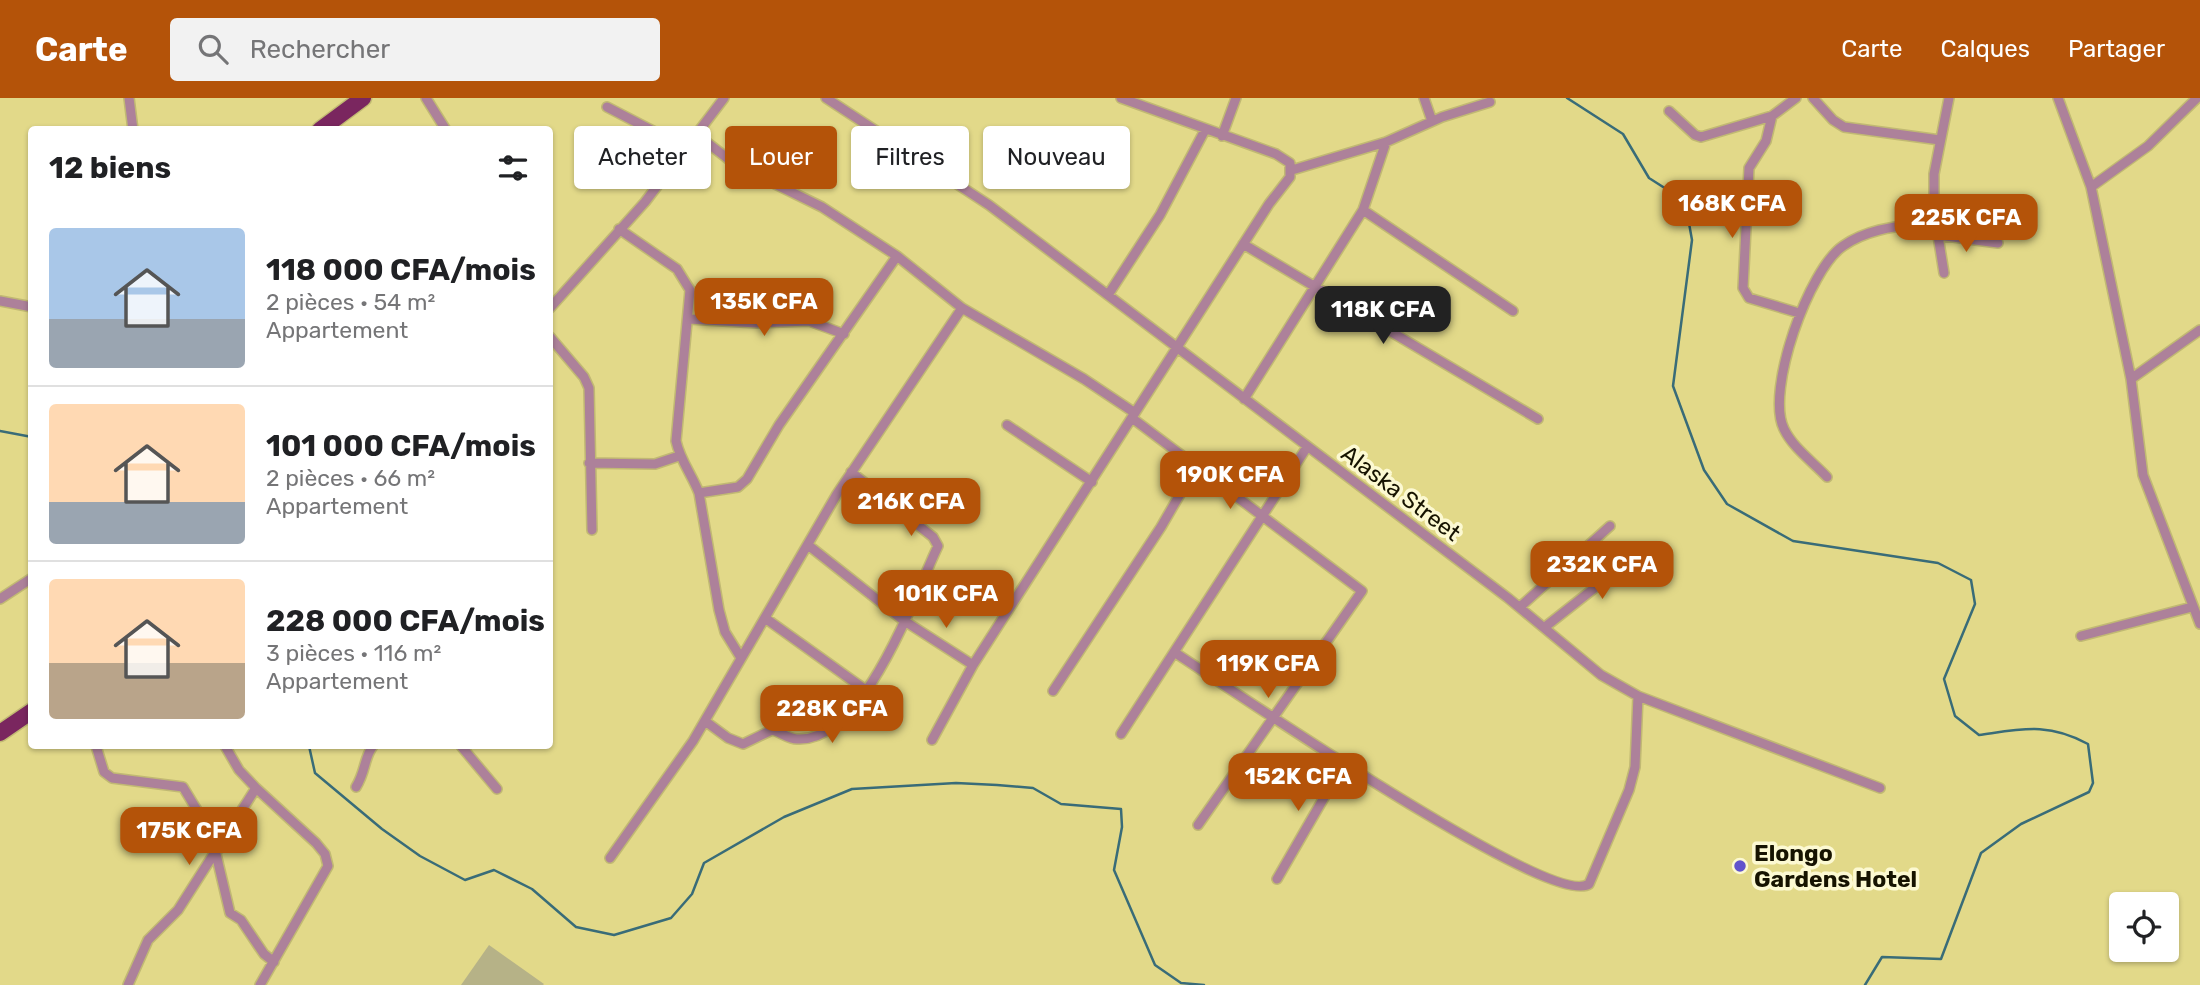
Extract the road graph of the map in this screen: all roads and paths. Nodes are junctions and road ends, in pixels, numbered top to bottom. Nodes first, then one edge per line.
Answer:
1 (128, 98) edge
2 (426, 98) edge
3 (724, 98) edge
4 (826, 98) edge
5 (1121, 98) edge
6 (1236, 98) edge
7 (1424, 98) edge
8 (1796, 98) edge
9 (1813, 98) edge
10 (1949, 98) edge
11 (2058, 98) edge
12 (2197, 98) edge
13 (354, 100) edge
14 (1490, 102) dead end
15 (607, 107) dead end
16 (1669, 111) dead end
17 (1772, 116) junction
18 (1432, 121) junction
19 (132, 126) edge
20 (314, 126) edge
21 (325, 126) edge
22 (444, 126) edge
23 (644, 126) edge
24 (702, 126) edge
25 (1205, 130) junction
26 (1222, 136) junction
27 (1940, 140) junction
28 (1386, 142) junction
29 (711, 146) edge
30 (1292, 170) junction
31 (2091, 187) junction
32 (653, 189) edge
33 (1363, 210) junction
34 (1936, 221) junction
35 (620, 229) junction
36 (1938, 235) junction
37 (1998, 243) dead end
38 (1243, 244) junction
39 (897, 257) junction
40 (1944, 273) dead end
41 (1317, 287) junction
42 (1108, 295) junction
43 (0, 301) edge
44 (553, 305) edge
45 (28, 306) edge
46 (962, 308) junction
47 (1513, 311) dead end
48 (1799, 313) junction
49 (689, 319) junction
50 (2200, 330) edge
51 (844, 334) junction
52 (553, 340) edge
53 (1177, 348) junction
54 (2131, 379) junction
55 (1244, 399) junction
56 (1134, 416) junction
57 (1538, 419) dead end
58 (1007, 425) dead end
59 (1307, 447) junction
60 (679, 456) junction
61 (589, 463) junction
62 (1197, 465) junction
63 (851, 472) junction
64 (1827, 477) dead end
65 (1092, 482) junction
66 (699, 493) junction
67 (1261, 516) junction
68 (1610, 526) dead end
69 (592, 530) dead end
70 (808, 545) junction
71 (1640, 552) dead end
72 (28, 580) edge
73 (0, 598) edge
74 (1520, 607) junction
75 (2192, 607) junction
76 (765, 618) junction
77 (903, 621) junction
78 (2200, 624) edge
79 (1545, 627) junction
80 (2081, 636) dead end
81 (1174, 652) junction
82 (741, 658) junction
83 (973, 665) junction
84 (867, 691) junction
85 (1053, 691) dead end
86 (1638, 696) junction
87 (28, 714) edge
88 (1275, 716) junction
89 (705, 721) junction
90 (0, 733) edge
91 (1121, 734) dead end
92 (932, 740) dead end
93 (97, 749) edge
94 (227, 749) edge
95 (371, 749) edge
96 (464, 749) edge
97 (1344, 763) junction
98 (356, 787) dead end
99 (256, 788) junction
100 (1880, 788) dead end
101 (497, 789) dead end
102 (1198, 825) dead end
103 (218, 851) junction
104 (610, 858) dead end
105 (1277, 879) dead end
106 (274, 962) junction
107 (128, 985) edge
108 (260, 985) edge

1 - 19 street
2 - 22 street
3 - 24 street
4 - 42 street, Alaska Street
5 - 25 street
6 - 26 street
7 - 18 street
8 - 17 street
9 - 27 street
10 - 27 street
11 - 31 street
12 - 31 street
13 - 20 highway
13 - 21 highway
14 - 18 street
15 - 23 street
16 - 17 street
17 - 48 street
18 - 28 street
25 - 26 street
25 - 42 street
26 - 30 street
27 - 34 street
28 - 30 street
28 - 33 street
29 - 39 street
30 - 38 street
31 - 54 street
32 - 35 street
33 - 41 street
33 - 47 street
34 - 36 street
34 - 48 street
35 - 44 street
35 - 49 street
36 - 37 street
36 - 40 street
38 - 41 street
38 - 53 street
39 - 46 street
39 - 51 street
41 - 55 street
41 - 57 street
42 - 53 street, Alaska Street
43 - 45 street
46 - 56 street
46 - 63 street
48 - 64 street
49 - 51 street
49 - 60 street
50 - 54 street
51 - 66 street
52 - 61 street
53 - 55 street, Alaska Street
53 - 56 street
54 - 75 street
55 - 59 street, Alaska Street
56 - 62 street
56 - 65 street
58 - 65 street
59 - 67 street
59 - 74 street, Alaska Street
60 - 61 street
60 - 66 street
61 - 69 street
62 - 67 street
62 - 85 street
63 - 70 street
63 - 77 street
65 - 83 street
66 - 82 street
67 - 81 street
67 - 88 street
68 - 74 street
70 - 76 street
70 - 77 street
71 - 79 street
72 - 73 street
74 - 79 street, Alaska Street
75 - 78 street
75 - 80 street
76 - 82 street
76 - 84 street
77 - 83 street
77 - 84 street
79 - 86 street, Alaska Street
81 - 88 street
81 - 91 street
82 - 89 street
83 - 92 street
84 - 89 street
86 - 97 street
86 - 100 street, Alaska Street
87 - 90 highway
88 - 97 street
88 - 102 street
89 - 104 street
93 - 103 street
94 - 99 street
95 - 98 street
96 - 101 street
97 - 105 street
99 - 103 street
99 - 106 street
103 - 106 street
103 - 107 street
106 - 108 street

